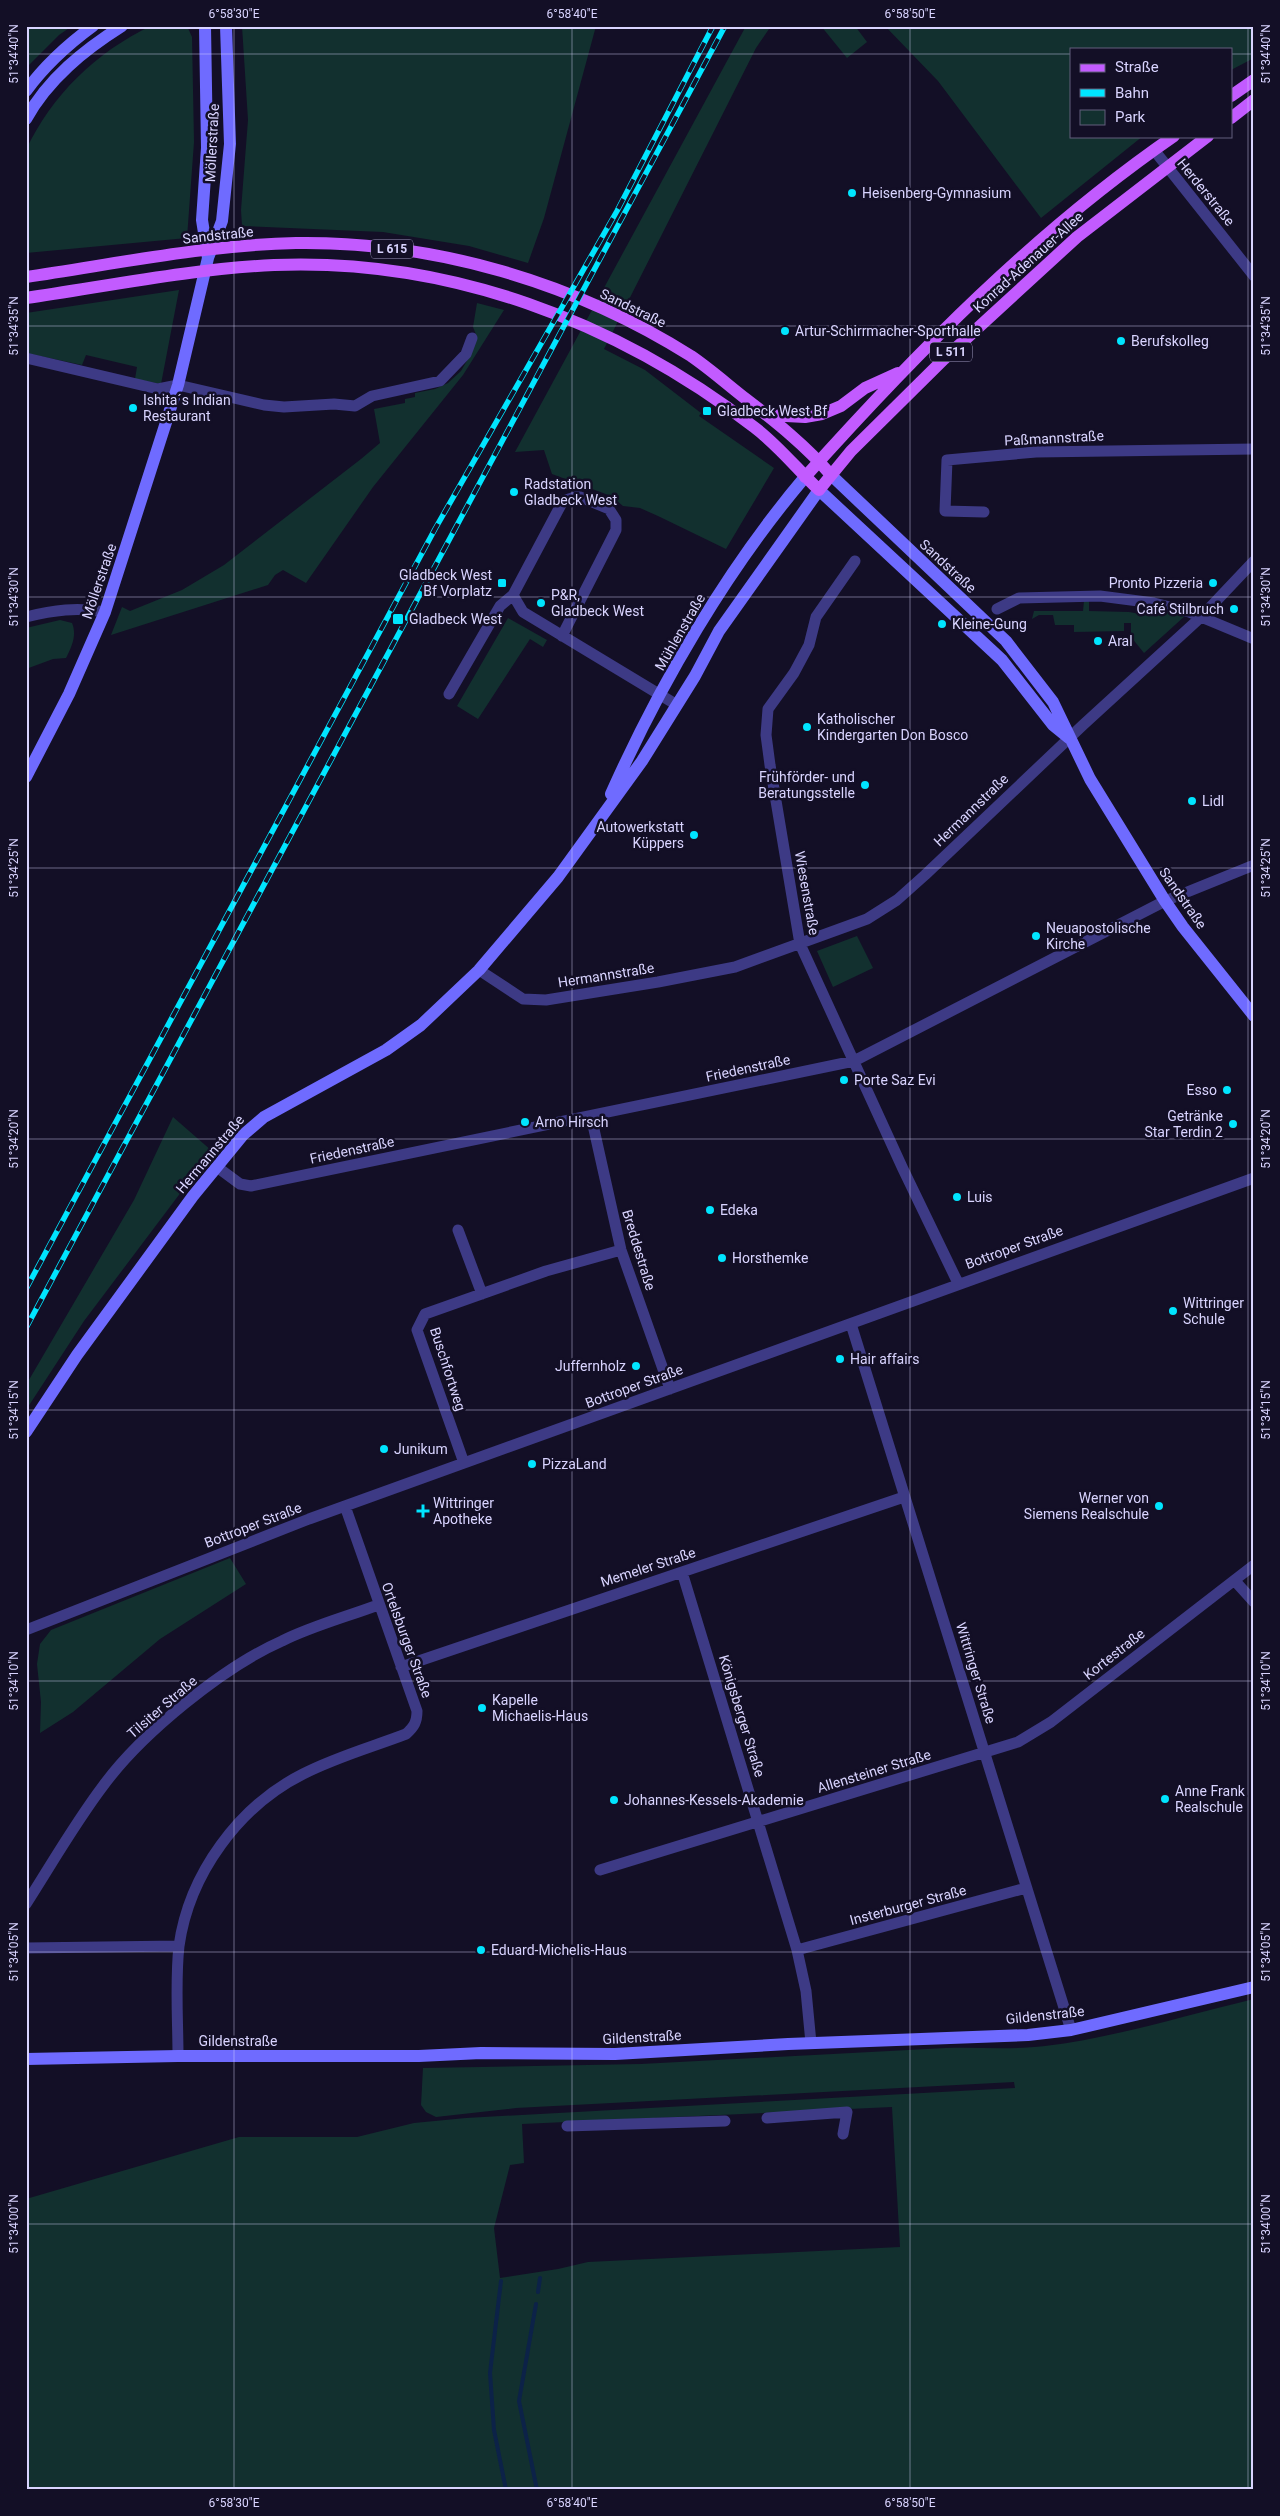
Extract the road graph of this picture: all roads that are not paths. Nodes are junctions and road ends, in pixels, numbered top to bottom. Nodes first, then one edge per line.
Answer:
1 (93, 26) edge
2 (122, 26) edge
3 (205, 26) edge
4 (226, 26) edge
5 (1254, 80) edge
6 (26, 91) edge
7 (1232, 95) edge
8 (1254, 100) edge
9 (1232, 117) edge
10 (26, 119) edge
11 (1171, 138) edge
12 (1205, 138) edge
13 (1154, 150) junction
14 (1167, 167) junction
15 (208, 258) junction
16 (1254, 276) edge
17 (26, 278) edge
18 (26, 298) edge
19 (472, 338) dead end
20 (26, 358) edge
21 (904, 370) junction
22 (178, 385) junction
23 (767, 415) junction
24 (1254, 449) edge
25 (819, 461) junction
26 (831, 474) junction
27 (805, 477) junction
28 (819, 490) junction
29 (984, 512) dead end
30 (855, 561) dead end
31 (1254, 561) edge
32 (512, 595) junction
33 (997, 609) dead end
34 (105, 612) junction
35 (26, 617) edge
36 (1201, 617) junction
37 (562, 636) junction
38 (1254, 639) edge
39 (449, 694) dead end
40 (661, 695) junction
41 (677, 705) junction
42 (1069, 738) junction
43 (26, 777) edge
44 (602, 815) junction
45 (1254, 865) edge
46 (1165, 901) junction
47 (800, 944) junction
48 (479, 970) junction
49 (1254, 1016) edge
50 (854, 1061) junction
51 (591, 1116) junction
52 (217, 1167) junction
53 (1254, 1178) edge
54 (458, 1230) dead end
55 (621, 1250) junction
56 (958, 1283) junction
57 (482, 1294) junction
58 (851, 1324) junction
59 (670, 1389) junction
60 (26, 1432) edge
61 (464, 1462) junction
62 (904, 1497) junction
63 (345, 1506) junction
64 (1254, 1565) edge
65 (682, 1572) junction
66 (1234, 1581) junction
67 (1254, 1602) edge
68 (378, 1605) junction
69 (26, 1630) edge
70 (401, 1667) junction
71 (985, 1753) junction
72 (758, 1822) junction
73 (600, 1870) dead end
74 (1026, 1888) junction
75 (26, 1904) edge
76 (180, 1946) junction
77 (26, 1948) edge
78 (797, 1950) junction
79 (1254, 1987) edge
80 (1071, 2030) junction
81 (811, 2043) junction
82 (178, 2056) junction
83 (26, 2059) edge
84 (767, 2118) dead end
85 (725, 2121) dead end
86 (567, 2126) dead end
87 (843, 2134) dead end

1 - 6 main road
2 - 10 main road
3 - 15 main road, Möllerstraße
4 - 15 main road, Möllerstraße
5 - 7 main road
8 - 9 main road
11 - 13 main road, Konrad-Adenauer-Allee / L 511
12 - 14 main road, Konrad-Adenauer-Allee / L 511
13 - 14 street, Herderstraße
13 - 21 main road, Konrad-Adenauer-Allee / L 511
14 - 16 street, Herderstraße
14 - 26 main road, Konrad-Adenauer-Allee / L 511
15 - 22 main road, Möllerstraße
17 - 23 main road, Sandstraße / L 615
18 - 27 main road, Sandstraße / L 615
19 - 22 street
20 - 22 street
21 - 23 main road, L 511
21 - 25 main road, Konrad-Adenauer-Allee / L 511
22 - 34 main road, Möllerstraße
23 - 25 main road, Sandstraße / L 615
24 - 29 street, Paßmannstraße
25 - 26 main road, Sandstraße / L 615
25 - 27 main road, Konrad-Adenauer-Allee / L 511
26 - 28 main road, Konrad-Adenauer-Allee / L 511
26 - 42 main road, Sandstraße / L 615
27 - 28 main road, Sandstraße / L 615
27 - 40 main road, Mühlenstraße / L 511
28 - 41 main road, Mühlenstraße / L 511
28 - 42 main road, Sandstraße / L 615
30 - 47 street, Wiesenstraße
31 - 36 street, Hermannstraße
32 - 37 street
32 - 37 street
32 - 39 street
33 - 36 street
34 - 35 street
34 - 43 main road, Möllerstraße
36 - 38 street
36 - 42 street, Hermannstraße
37 - 40 street
40 - 41 street
40 - 44 main road, Mühlenstraße / L 511
41 - 44 main road, Mühlenstraße / L 511
42 - 46 main road, Sandstraße / L 615
42 - 47 street, Hermannstraße
44 - 48 main road, Mühlenstraße / L 511
45 - 46 street, Friedenstraße
46 - 49 main road, Sandstraße / L 615
46 - 50 street, Friedenstraße
47 - 48 street, Hermannstraße
47 - 50 street, Wiesenstraße
48 - 52 main road, Hermannstraße / L 511
50 - 51 street, Friedenstraße
50 - 56 street, Wiesenstraße
51 - 52 street, Friedenstraße
51 - 55 street, Breddestraße
52 - 60 main road, Hermannstraße / L 511
53 - 56 street, Bottroper Straße
54 - 57 street
55 - 57 street, Buschfortweg
55 - 59 street, Breddestraße
56 - 58 street, Bottroper Straße
57 - 61 street, Buschfortweg
58 - 59 street, Bottroper Straße
58 - 62 street, Wittringer Straße
59 - 61 street, Bottroper Straße
61 - 63 street, Bottroper Straße
62 - 65 street, Memeler Straße
62 - 71 street, Wittringer Straße
63 - 68 street, Ortelsburger Straße
63 - 69 street, Bottroper Straße
64 - 66 street, Kortestraße
65 - 70 street, Memeler Straße
65 - 72 street, Königsberger Straße
66 - 67 street
66 - 71 street, Kortestraße
68 - 70 street, Ortelsburger Straße
68 - 75 street, Tilsiter Straße
70 - 76 street, Ortelsburger Straße
71 - 72 street, Allensteiner Straße
71 - 74 street, Wittringer Straße
72 - 73 street, Allensteiner Straße
72 - 78 street, Königsberger Straße
74 - 78 street, Insterburger Straße
74 - 80 street, Wittringer Straße
76 - 77 street
76 - 82 street, Ortelsburger Straße
78 - 81 street, Königsberger Straße
79 - 80 main road, Gildenstraße
80 - 81 main road, Gildenstraße
81 - 82 main road, Gildenstraße
82 - 83 main road, Gildenstraße
84 - 87 street
85 - 86 street

